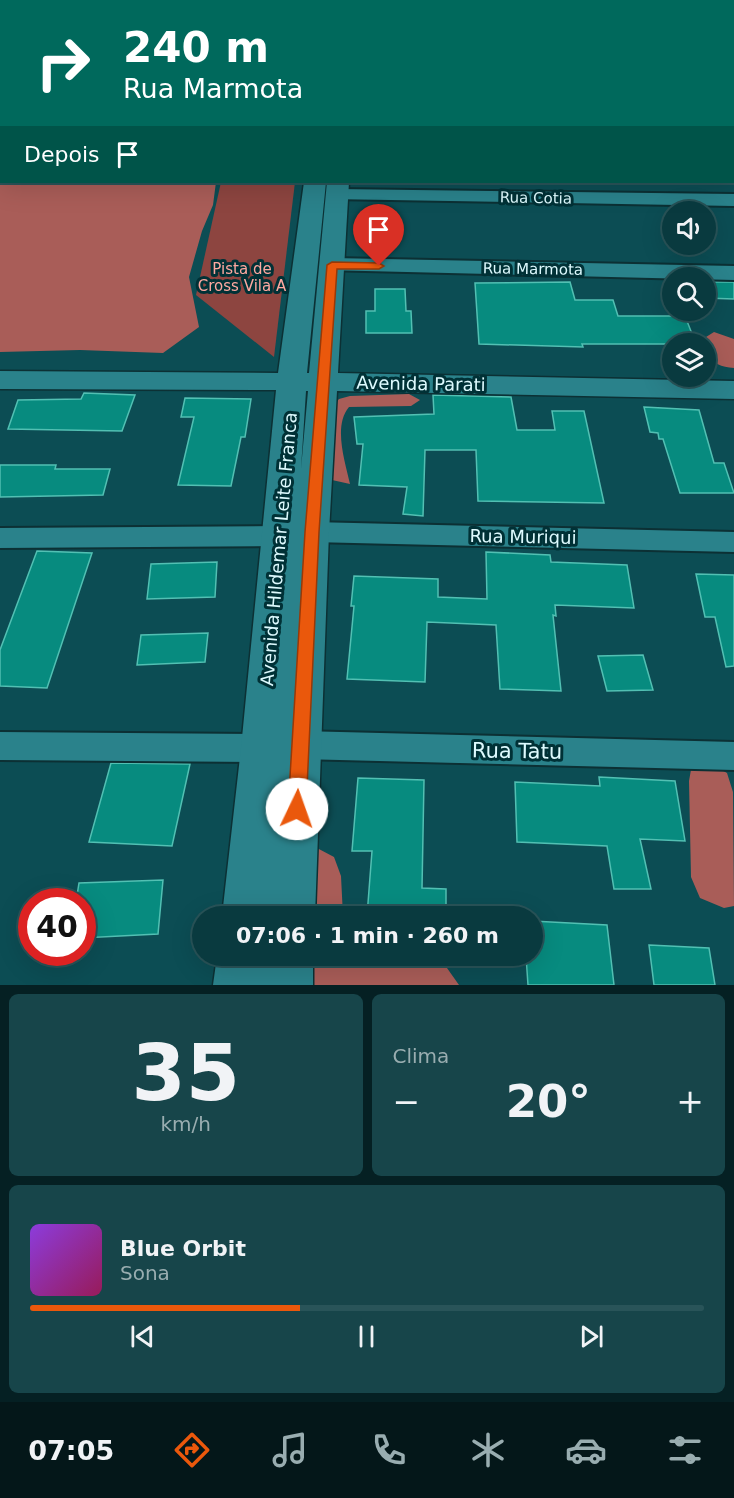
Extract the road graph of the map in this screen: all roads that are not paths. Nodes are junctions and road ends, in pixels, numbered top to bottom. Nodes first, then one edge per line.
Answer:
1 (330, 186) edge
2 (734, 200) edge
3 (332, 265) junction
4 (734, 273) edge
5 (0, 362) edge
6 (662, 370) edge
7 (716, 370) edge
8 (734, 371) edge
9 (309, 372) junction
10 (0, 380) edge
11 (734, 390) edge
12 (296, 534) junction
13 (0, 538) edge
14 (734, 542) edge
15 (300, 745) junction
16 (0, 746) edge
17 (262, 748) junction
18 (734, 756) edge
19 (246, 906) edge
20 (292, 906) edge
21 (240, 966) edge
22 (289, 966) edge
23 (238, 985) edge
24 (288, 985) edge

1 - 2 street, Rua Cotia
1 - 3 street, Avenida Hildemar Leite Franca
1 - 9 street, Avenida Hildemar Leite Franca
3 - 4 street, Rua Marmota
3 - 9 street, Avenida Hildemar Leite Franca
5 - 9 street, Avenida Parati
6 - 9 street, Avenida Parati
7 - 8 street
9 - 10 street, Avenida Parati
9 - 11 street, Avenida Parati
9 - 12 street, Avenida Hildemar Leite Franca
12 - 13 street, Rua Muriqui
12 - 14 street, Rua Muriqui
12 - 15 street, Avenida Hildemar Leite Franca
12 - 17 street, Avenida Hildemar Leite Franca
15 - 18 street, Rua Tatu
15 - 20 street, Avenida Hildemar Leite Franca
16 - 17 street
17 - 19 street, Avenida Hildemar Leite Franca
21 - 23 street
22 - 24 street

